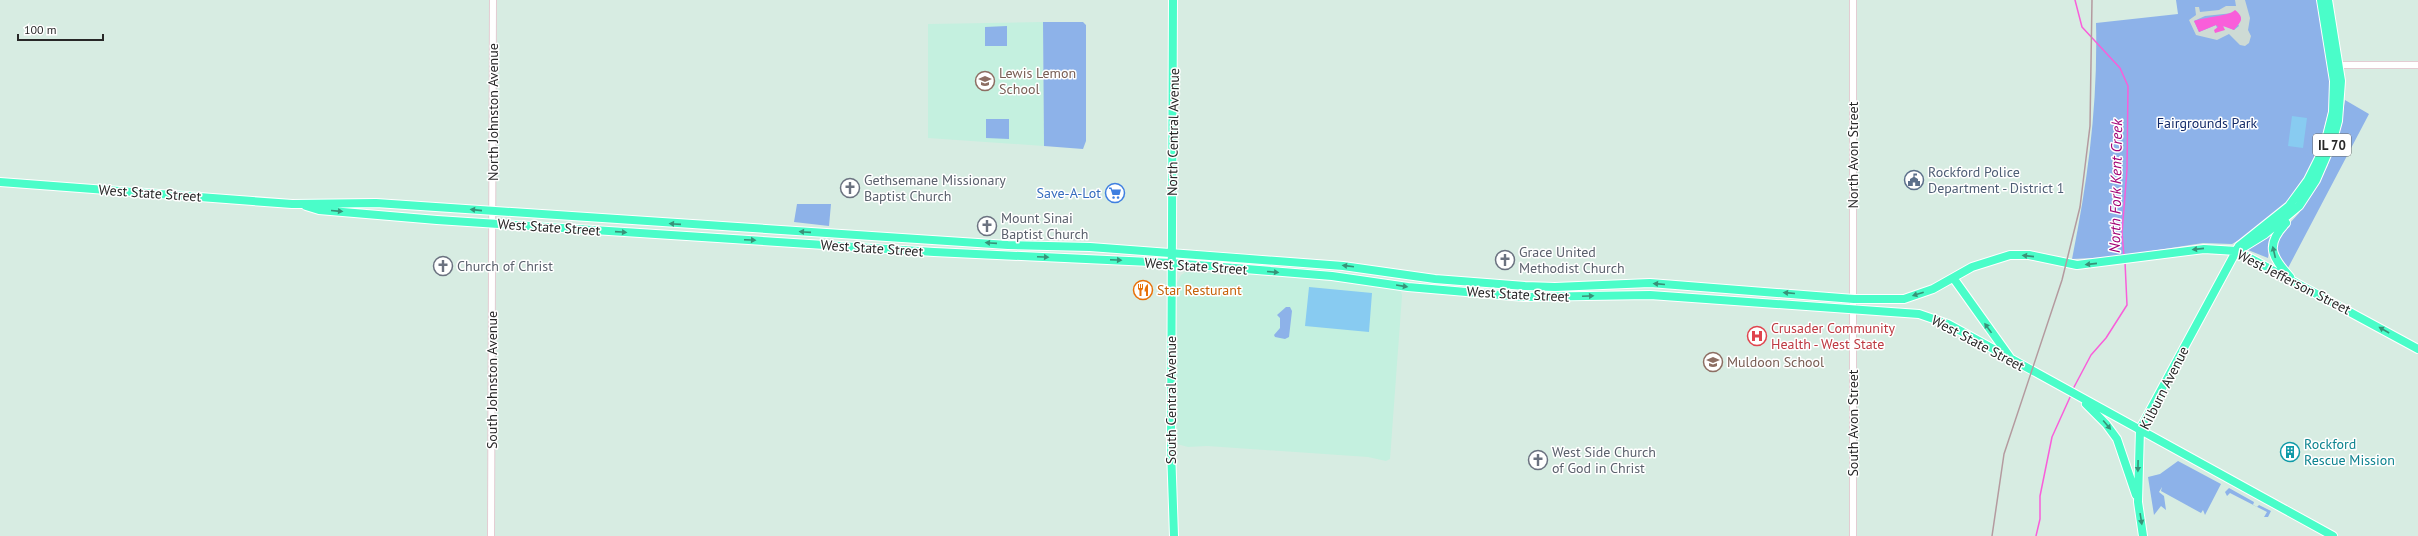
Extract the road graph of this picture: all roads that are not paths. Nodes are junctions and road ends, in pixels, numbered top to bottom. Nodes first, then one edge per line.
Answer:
1 (492, 0) edge
2 (1173, 0) edge
3 (1853, 0) edge
4 (2321, 0) edge
5 (2328, 0) edge
6 (2336, 65) junction
7 (2418, 65) edge
8 (0, 182) edge
9 (299, 204) junction
10 (2299, 206) junction
11 (493, 213) junction
12 (493, 223) junction
13 (1172, 252) junction
14 (2237, 252) junction
15 (1172, 263) junction
16 (2066, 264) joint
17 (1954, 279) junction
18 (2296, 283) junction
19 (1854, 299) junction
20 (1854, 310) junction
21 (2418, 349) edge
22 (2011, 359) junction
23 (2076, 396) junction
24 (2140, 429) junction
25 (2138, 502) junction
26 (491, 536) edge
27 (1174, 536) edge
28 (1853, 536) edge
29 (2143, 536) edge
30 (2333, 536) edge

1 - 11 street, North Johnston Avenue
2 - 13 main road, North Central Avenue
3 - 19 street, North Avon Street
4 - 6 main road, Kilburn Avenue / IL 70
5 - 6 main road, Kilburn Avenue / IL 70
6 - 7 street
6 - 10 main road, Kilburn Avenue / IL 70
6 - 14 main road, Kilburn Avenue / IL 70
8 - 9 main road, West State Street
11 -> 9 main road, West State Street
9 -> 12 main road, West State Street
10 - 14 main road, Kilburn Avenue / IL 70
18 -> 10 main road
11 - 12 street, North Johnston Avenue
13 -> 11 main road, West State Street
12 -> 15 main road, West State Street
12 - 26 street, South Johnston Avenue
13 - 15 main road, North Central Avenue
19 -> 13 main road, West State Street
14 -> 16 main road, West Jefferson Street
14 - 18 main road, West Jefferson Street
14 - 24 main road, Kilburn Avenue / IL 70
15 -> 20 main road, West State Street
15 - 27 main road, South Central Avenue
16 -> 17 main road, West State Street
17 -> 19 main road, West State Street
22 -> 17 main road
21 -> 18 main road, West Jefferson Street
19 - 20 street, North Avon Street
20 - 22 main road, West State Street
20 - 28 street, South Avon Street
22 - 23 main road, West State Street
23 - 24 main road, West State Street
23 -> 25 main road
24 -> 25 main road, Kilburn Avenue
24 - 30 main road, West State Street
25 -> 29 main road, Kilburn Avenue

